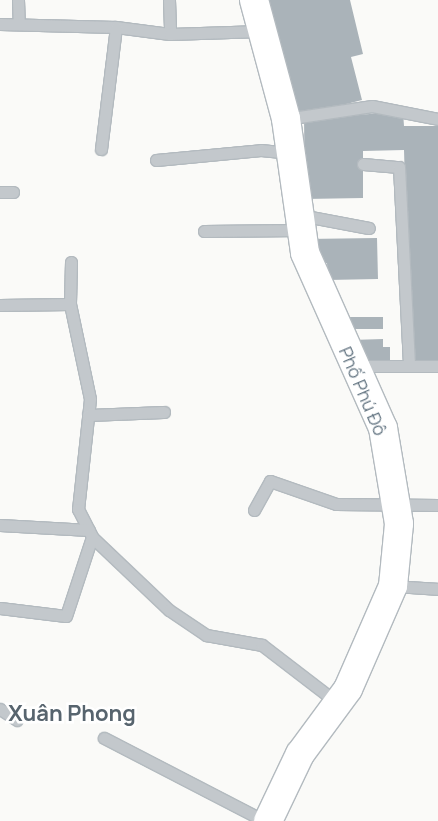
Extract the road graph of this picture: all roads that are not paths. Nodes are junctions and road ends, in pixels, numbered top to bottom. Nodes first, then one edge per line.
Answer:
1 (18, 0) edge
2 (169, 0) edge
3 (254, 0) edge
4 (0, 24) edge
5 (19, 24) junction
6 (116, 27) junction
7 (261, 31) junction
8 (170, 34) junction
9 (438, 118) edge
10 (286, 119) junction
11 (101, 149) dead end
12 (292, 152) junction
13 (156, 160) dead end
14 (363, 164) dead end
15 (0, 192) edge
16 (13, 192) dead end
17 (299, 222) junction
18 (369, 228) dead end
19 (204, 231) dead end
20 (71, 262) dead end
21 (70, 304) junction
22 (0, 305) edge
23 (409, 365) junction
24 (352, 366) junction
25 (438, 366) edge
26 (164, 412) dead end
27 (88, 415) junction
28 (396, 504) junction
29 (438, 505) edge
30 (254, 510) dead end
31 (0, 525) edge
32 (91, 533) junction
33 (393, 586) junction
34 (438, 589) edge
35 (0, 608) edge
36 (339, 704) junction
37 (0, 709) edge
38 (17, 720) dead end
39 (104, 738) dead end
40 (267, 821) edge

1 - 5 lane
2 - 8 lane
3 - 7 street, Phố Phú Đô
4 - 5 lane
5 - 6 lane
6 - 8 lane
6 - 11 lane
7 - 8 lane
7 - 10 street, Phố Phú Đô
9 - 10 lane
10 - 12 street, Phố Phú Đô
12 - 13 lane
12 - 17 street, Phố Phú Đô
14 - 23 lane
15 - 16 lane
17 - 18 lane
17 - 19 lane
17 - 24 street, Phố Phú Đô
20 - 21 lane
21 - 22 lane
21 - 27 lane
23 - 24 lane
23 - 25 lane
24 - 28 street, Phố Phú Đô
26 - 27 lane
27 - 32 lane
28 - 29 lane
28 - 30 lane
28 - 33 street, Phố Phú Đô
31 - 32 lane
32 - 35 lane
32 - 36 lane
33 - 34 lane
33 - 36 street, Phố Phú Đô
36 - 40 street, Phố Phú Đô
37 - 38 lane
39 - 40 lane

